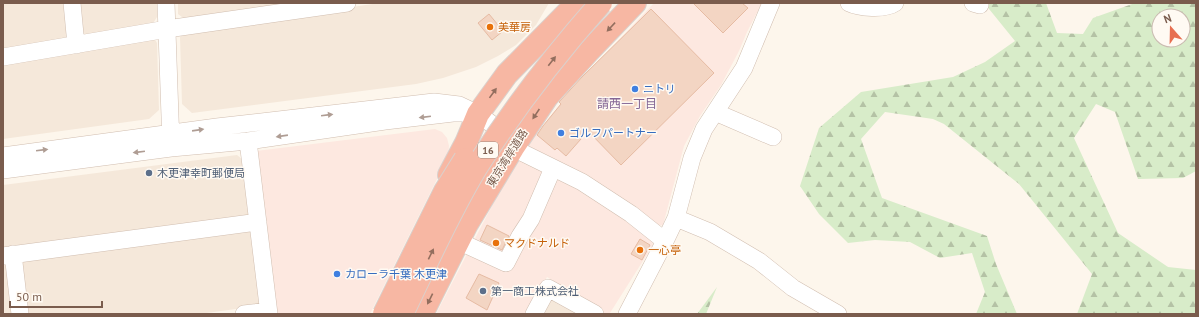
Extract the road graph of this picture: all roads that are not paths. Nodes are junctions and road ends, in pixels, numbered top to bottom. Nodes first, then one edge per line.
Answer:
1 (72, 3) edge
2 (166, 3) edge
3 (577, 3) edge
4 (601, 3) edge
5 (635, 3) edge
6 (771, 3) edge
7 (849, 3) edge
8 (895, 3) edge
9 (337, 4) edge
10 (167, 29) junction
11 (76, 45) junction
12 (3, 57) edge
13 (536, 81) junction
14 (715, 112) junction
15 (478, 114) junction
16 (773, 138) dead end
17 (248, 140) junction
18 (171, 141) junction
19 (513, 148) junction
20 (3, 156) edge
21 (553, 168) junction
22 (3, 170) edge
23 (676, 218) junction
24 (258, 222) junction
25 (458, 241) junction
26 (665, 241) junction
27 (8, 255) edge
28 (269, 312) edge
29 (20, 314) edge
30 (244, 314) edge
31 (379, 314) edge
32 (384, 314) edge
33 (402, 314) edge
34 (422, 314) edge
35 (534, 314) edge
36 (595, 314) edge
37 (627, 314) edge
38 (838, 314) edge

1 - 11 street
2 - 10 street
15 -> 3 highway, 16
13 -> 4 highway, 東京湾岸道路 / 16, bridge
5 -> 19 highway, 東京湾岸道路 / 16
6 - 14 street
7 - 8 street
9 - 10 street
10 - 11 street
10 - 18 street
11 - 12 street
13 - 32 highway, 16, bridge
33 -> 13 highway, 東京湾岸道路 / 16, bridge
14 - 16 street
14 - 23 street
15 -> 17 street
18 -> 15 street
15 - 19 street
15 - 31 highway, 16
17 - 18 street
17 - 24 street
20 -> 18 street
18 -> 22 street
19 - 21 street
19 - 25 highway, 東京湾岸道路 / 16
21 - 25 street
21 - 26 street
23 - 26 street
23 - 38 street
24 - 27 street
24 - 28 street
25 -> 34 highway, 東京湾岸道路 / 16
26 - 37 street
27 - 29 street
28 - 30 street
35 - 36 street

